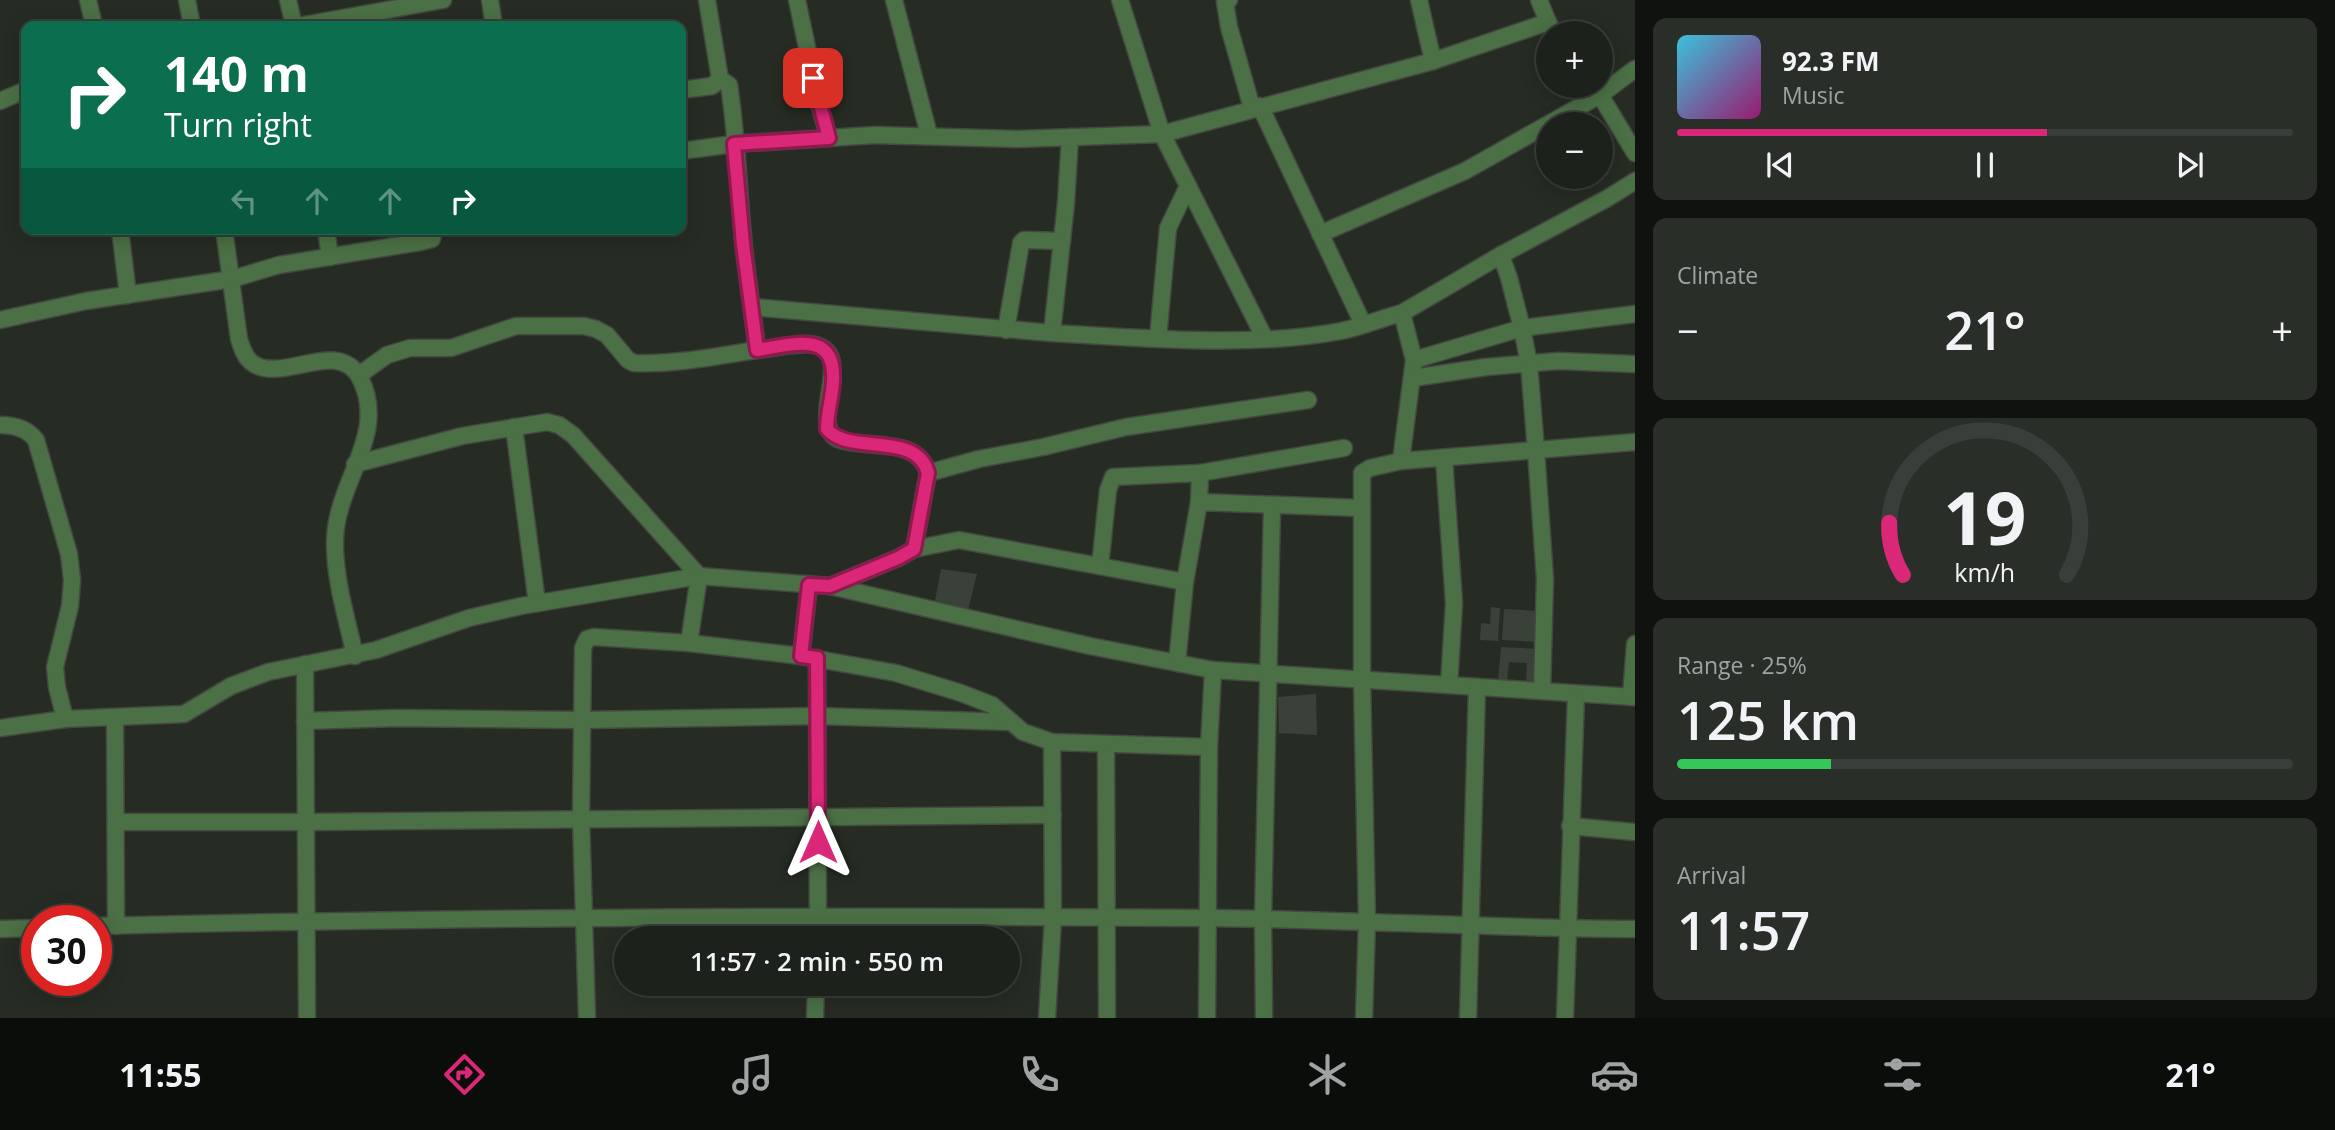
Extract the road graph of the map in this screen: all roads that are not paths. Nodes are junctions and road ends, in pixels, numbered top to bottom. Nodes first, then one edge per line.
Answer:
1 (89, 0) edge
2 (187, 0) edge
3 (288, 0) edge
4 (443, 0) edge
5 (490, 0) edge
6 (707, 0) edge
7 (797, 0) edge
8 (894, 0) edge
9 (1120, 0) edge
10 (1419, 0) edge
11 (1539, 0) edge
12 (1226, 1) edge
13 (389, 12) edge
14 (93, 21) edge
15 (191, 21) edge
16 (294, 21) edge
17 (329, 21) edge
18 (493, 21) edge
19 (1548, 21) edge
20 (1536, 32) edge
21 (1433, 61) junction
22 (1635, 69) edge
23 (720, 79) junction
24 (1613, 81) edge
25 (686, 89) edge
26 (21, 92) edge
27 (1584, 98) edge
28 (1602, 98) edge
29 (0, 101) edge
30 (1256, 107) junction
31 (1162, 134) junction
32 (929, 135) junction
33 (1070, 137) junction
34 (829, 138) junction
35 (734, 144) junction
36 (686, 150) edge
37 (1635, 153) edge
38 (1635, 181) edge
39 (1188, 186) junction
40 (1320, 234) junction
41 (121, 235) edge
42 (225, 235) edge
43 (327, 235) edge
44 (434, 235) edge
45 (1062, 242) junction
46 (1501, 255) junction
47 (330, 257) junction
48 (232, 279) junction
49 (128, 295) junction
50 (752, 307) junction
51 (1402, 313) junction
52 (1635, 314) edge
53 (0, 320) edge
54 (1363, 324) junction
55 (1522, 328) junction
56 (1006, 330) junction
57 (1052, 332) junction
58 (1158, 338) junction
59 (1265, 339) junction
60 (757, 350) junction
61 (1413, 360) junction
62 (1529, 363) junction
63 (1635, 364) edge
64 (359, 375) junction
65 (1413, 378) junction
66 (1308, 400) dead end
67 (0, 425) edge
68 (514, 427) junction
69 (1635, 442) edge
70 (1344, 449) dead end
71 (1536, 450) junction
72 (1444, 457) junction
73 (1401, 461) junction
74 (355, 464) junction
75 (928, 473) junction
76 (1200, 473) junction
77 (1199, 502) junction
78 (1272, 506) junction
79 (1361, 508) junction
80 (914, 549) junction
81 (1100, 566) junction
82 (699, 576) junction
83 (1185, 582) junction
84 (809, 585) junction
85 (830, 586) junction
86 (537, 603) junction
87 (689, 643) junction
88 (1635, 644) edge
89 (355, 656) junction
90 (809, 657) junction
91 (1177, 663) junction
92 (305, 664) junction
93 (1213, 670) junction
94 (1269, 673) junction
95 (1362, 681) junction
96 (1449, 685) junction
97 (1477, 687) junction
98 (1542, 691) junction
99 (1576, 694) junction
100 (1633, 697) edge
101 (817, 716) junction
102 (115, 718) junction
103 (65, 719) junction
104 (582, 720) junction
105 (305, 721) junction
106 (1011, 722) junction
107 (0, 728) edge
108 (1052, 742) junction
109 (1106, 745) junction
110 (1209, 747) junction
111 (1053, 815) junction
112 (818, 817) junction
113 (581, 818) junction
114 (116, 822) junction
115 (307, 822) junction
116 (1570, 826) junction
117 (1635, 832) edge
118 (819, 918) junction
119 (1052, 918) junction
120 (1207, 918) junction
121 (583, 919) junction
122 (1107, 919) junction
123 (1263, 919) junction
124 (1367, 920) junction
125 (308, 921) junction
126 (112, 926) edge
127 (116, 926) junction
128 (819, 926) edge
129 (1471, 926) junction
130 (21, 928) edge
131 (0, 929) edge
132 (1567, 929) junction
133 (1635, 929) edge
134 (816, 996) edge
135 (307, 1018) edge
136 (587, 1018) edge
137 (815, 1018) edge
138 (1048, 1018) edge
139 (1107, 1018) edge
140 (1207, 1018) edge
141 (1264, 1018) edge
142 (1364, 1018) edge
143 (1468, 1018) edge
144 (1565, 1018) edge

1 - 14 street
2 - 15 street
3 - 16 street
4 - 13 street
5 - 18 street
6 - 23 street
7 - 34 street
8 - 32 street
9 - 31 street
10 - 21 street
11 - 19 street
12 - 30 street
13 - 17 street
20 - 21 street
21 - 30 street
22 - 24 street
23 - 25 street
23 - 35 street
26 - 29 street
27 - 40 street
28 - 37 street
30 - 31 street
30 - 40 street
31 - 33 street
31 - 39 street
32 - 33 street
32 - 34 street
33 - 45 street
34 - 35 street
35 - 36 street
35 - 50 street
38 - 46 street
39 - 58 street
39 - 59 street
40 - 54 street
41 - 49 street
42 - 48 street
43 - 47 street
44 - 47 street
45 - 56 street
45 - 57 street
46 - 51 street
46 - 55 street
47 - 48 street
48 - 49 street
48 - 64 street
49 - 53 street
50 - 56 street
50 - 60 street
51 - 54 street
51 - 61 street
52 - 55 street
54 - 59 street
55 - 61 street
55 - 62 street
56 - 57 street
57 - 58 street
58 - 59 street
60 - 64 street
60 - 75 street
61 - 65 street
62 - 63 street
62 - 65 street
62 - 71 street
64 - 74 street
65 - 73 street
66 - 75 street
67 - 103 street
68 - 74 street
68 - 82 street
68 - 86 street
69 - 71 street
70 - 76 street
71 - 72 street
71 - 98 street
72 - 73 street
72 - 96 street
73 - 79 street
74 - 89 street
75 - 80 street
76 - 77 street
76 - 81 street
77 - 78 street
77 - 83 street
78 - 79 street
78 - 94 street
79 - 95 street
80 - 81 street
80 - 85 street
81 - 83 street
82 - 84 street
82 - 86 street
82 - 87 street
83 - 91 street
84 - 85 street
84 - 90 street
85 - 91 street
86 - 89 street
87 - 90 street
87 - 104 street
88 - 100 street
89 - 92 street
90 - 101 street
90 - 106 street
91 - 93 street
92 - 102 street
92 - 105 street
93 - 94 street
93 - 110 street
94 - 95 street
94 - 123 street
95 - 96 street
95 - 124 street
96 - 97 street
97 - 98 street
97 - 129 street
98 - 99 street
99 - 100 street
99 - 116 street
101 - 104 street
101 - 106 street
101 - 112 street
102 - 103 street
102 - 114 street
103 - 107 street
104 - 105 street
104 - 113 street
105 - 115 street
106 - 108 street
108 - 109 street
108 - 111 street
109 - 110 street
109 - 122 street
110 - 120 street
111 - 112 street
111 - 119 street
112 - 113 street
112 - 118 street
113 - 115 street
113 - 121 street
114 - 115 street
114 - 127 street
115 - 125 street
116 - 117 street
116 - 132 street
118 - 119 street
118 - 121 street
118 - 128 street
119 - 122 street
119 - 138 street
120 - 122 street
120 - 123 street
120 - 140 street
121 - 125 street
121 - 136 street
122 - 139 street
123 - 124 street
123 - 141 street
124 - 129 street
124 - 142 street
125 - 127 street
125 - 135 street
126 - 127 street
129 - 132 street
129 - 143 street
130 - 131 street
132 - 133 street
132 - 144 street
134 - 137 street

